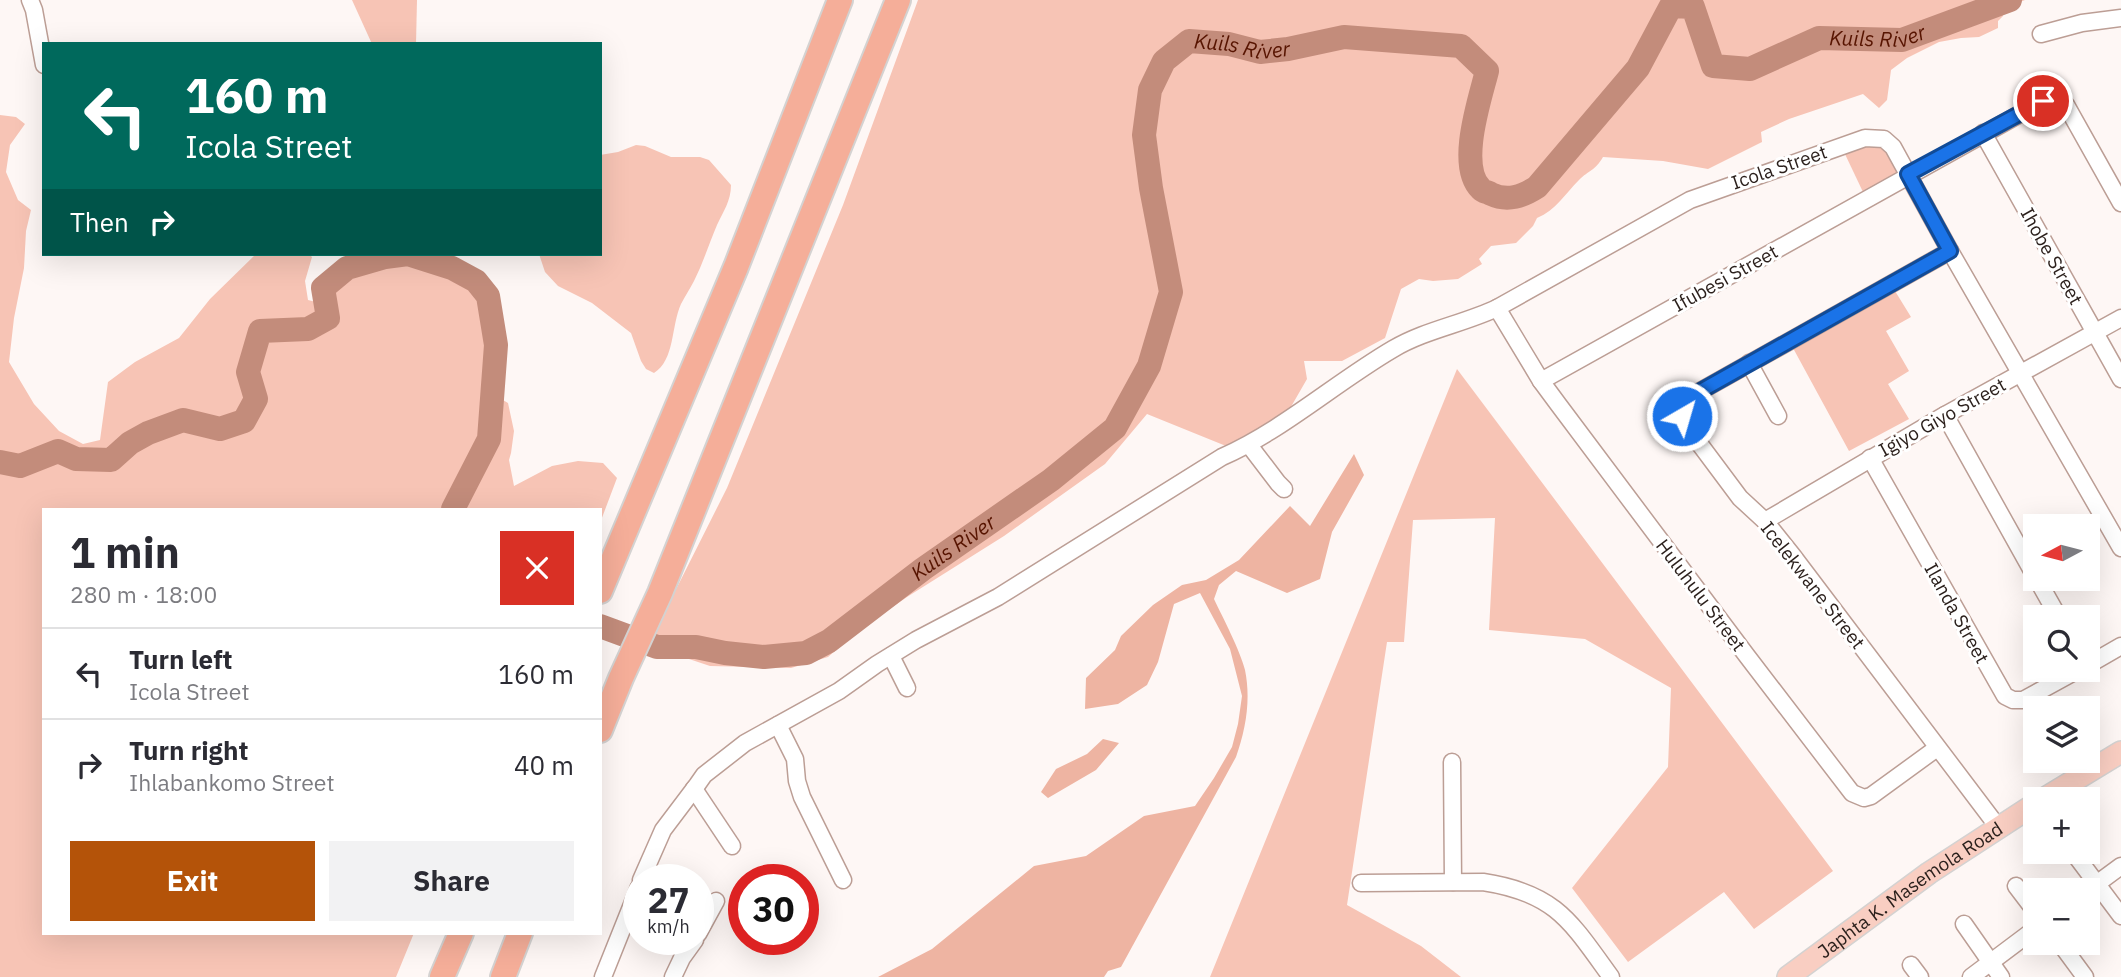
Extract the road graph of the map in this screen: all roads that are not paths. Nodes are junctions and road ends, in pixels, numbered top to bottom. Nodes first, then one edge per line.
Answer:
1 (30, 0) edge
2 (840, 0) edge
3 (898, 0) edge
4 (2121, 18) edge
5 (2041, 34) dead end
6 (42, 54) edge
7 (1983, 133) junction
8 (1908, 174) junction
9 (2121, 203) edge
10 (1950, 251) junction
11 (1497, 308) junction
12 (2121, 317) edge
13 (2094, 332) junction
14 (1749, 363) junction
15 (2020, 373) junction
16 (2121, 379) edge
17 (1541, 381) junction
18 (1945, 415) junction
19 (1778, 416) dead end
20 (1249, 445) junction
21 (1870, 458) junction
22 (1284, 489) dead end
23 (1765, 521) junction
24 (2121, 548) edge
25 (2023, 555) edge
26 (604, 583) edge
27 (2121, 646) edge
28 (891, 656) junction
29 (2100, 658) edge
30 (2056, 682) edge
31 (907, 688) dead end
32 (778, 724) junction
33 (602, 725) edge
34 (1937, 748) junction
35 (2121, 752) edge
36 (1452, 762) dead end
37 (2063, 787) edge
38 (694, 789) junction
39 (2023, 811) edge
40 (1998, 827) junction
41 (732, 846) dead end
42 (649, 864) edge
43 (2121, 866) edge
44 (843, 880) dead end
45 (2100, 881) edge
46 (1453, 882) junction
47 (1361, 883) dead end
48 (2016, 886) dead end
49 (2023, 895) edge
50 (2100, 895) edge
51 (716, 901) dead end
52 (714, 905) edge
53 (2121, 916) edge
54 (1964, 924) dead end
55 (623, 927) edge
56 (460, 935) edge
57 (519, 935) edge
58 (2023, 938) edge
59 (684, 955) edge
60 (2069, 955) edge
61 (1990, 962) junction
62 (442, 977) edge
63 (503, 977) edge
64 (603, 977) edge
65 (673, 977) edge
66 (1611, 977) edge
67 (1788, 977) edge
68 (1971, 977) edge
69 (2001, 977) edge
70 (2085, 977) edge

1 - 6 street
2 - 26 highway
3 - 33 highway
4 - 5 street
7 - 8 street, Ifubesi Street
7 - 9 street, Ifubesi Street
7 - 13 street, Ihobe Street
8 - 10 street, Icola Street
8 - 11 street, Icola Street
8 - 17 street, Ifubesi Street
10 - 14 street, Icelekwane Street
10 - 15 street, Icola Street
11 - 17 street, Huluhulu Street
11 - 20 street, Icola Street
12 - 13 street, Igiyo Giyo Street
13 - 15 street, Igiyo Giyo Street
13 - 16 street, Ihobe Street
14 - 19 street
14 - 23 street, Icelekwane Street
15 - 18 street, Igiyo Giyo Street
15 - 24 street
17 - 34 street, Huluhulu Street
18 - 21 street, Igiyo Giyo Street
18 - 25 street
20 - 22 street
20 - 28 street, Icola Street
21 - 23 street, Igiyo Giyo Street
21 - 30 street, Ilanda Street
23 - 34 street, Icelekwane Street
27 - 29 street
28 - 31 street
28 - 32 street, Icola Street
32 - 38 street, Icola Street
32 - 44 street
34 - 40 street, Icelekwane Street
35 - 37 main road
36 - 46 street
38 - 41 street
38 - 42 street, Icola Street
39 - 40 main road, Japhta K. Masemola Road
40 - 67 main road, Japhta K. Masemola Road
43 - 45 street
46 - 47 street
46 - 66 street
48 - 49 street
50 - 53 street
51 - 52 street
54 - 61 street
55 - 64 street
56 - 62 highway
57 - 63 highway
58 - 61 street
59 - 65 street
60 - 70 street
61 - 68 street
61 - 69 street

